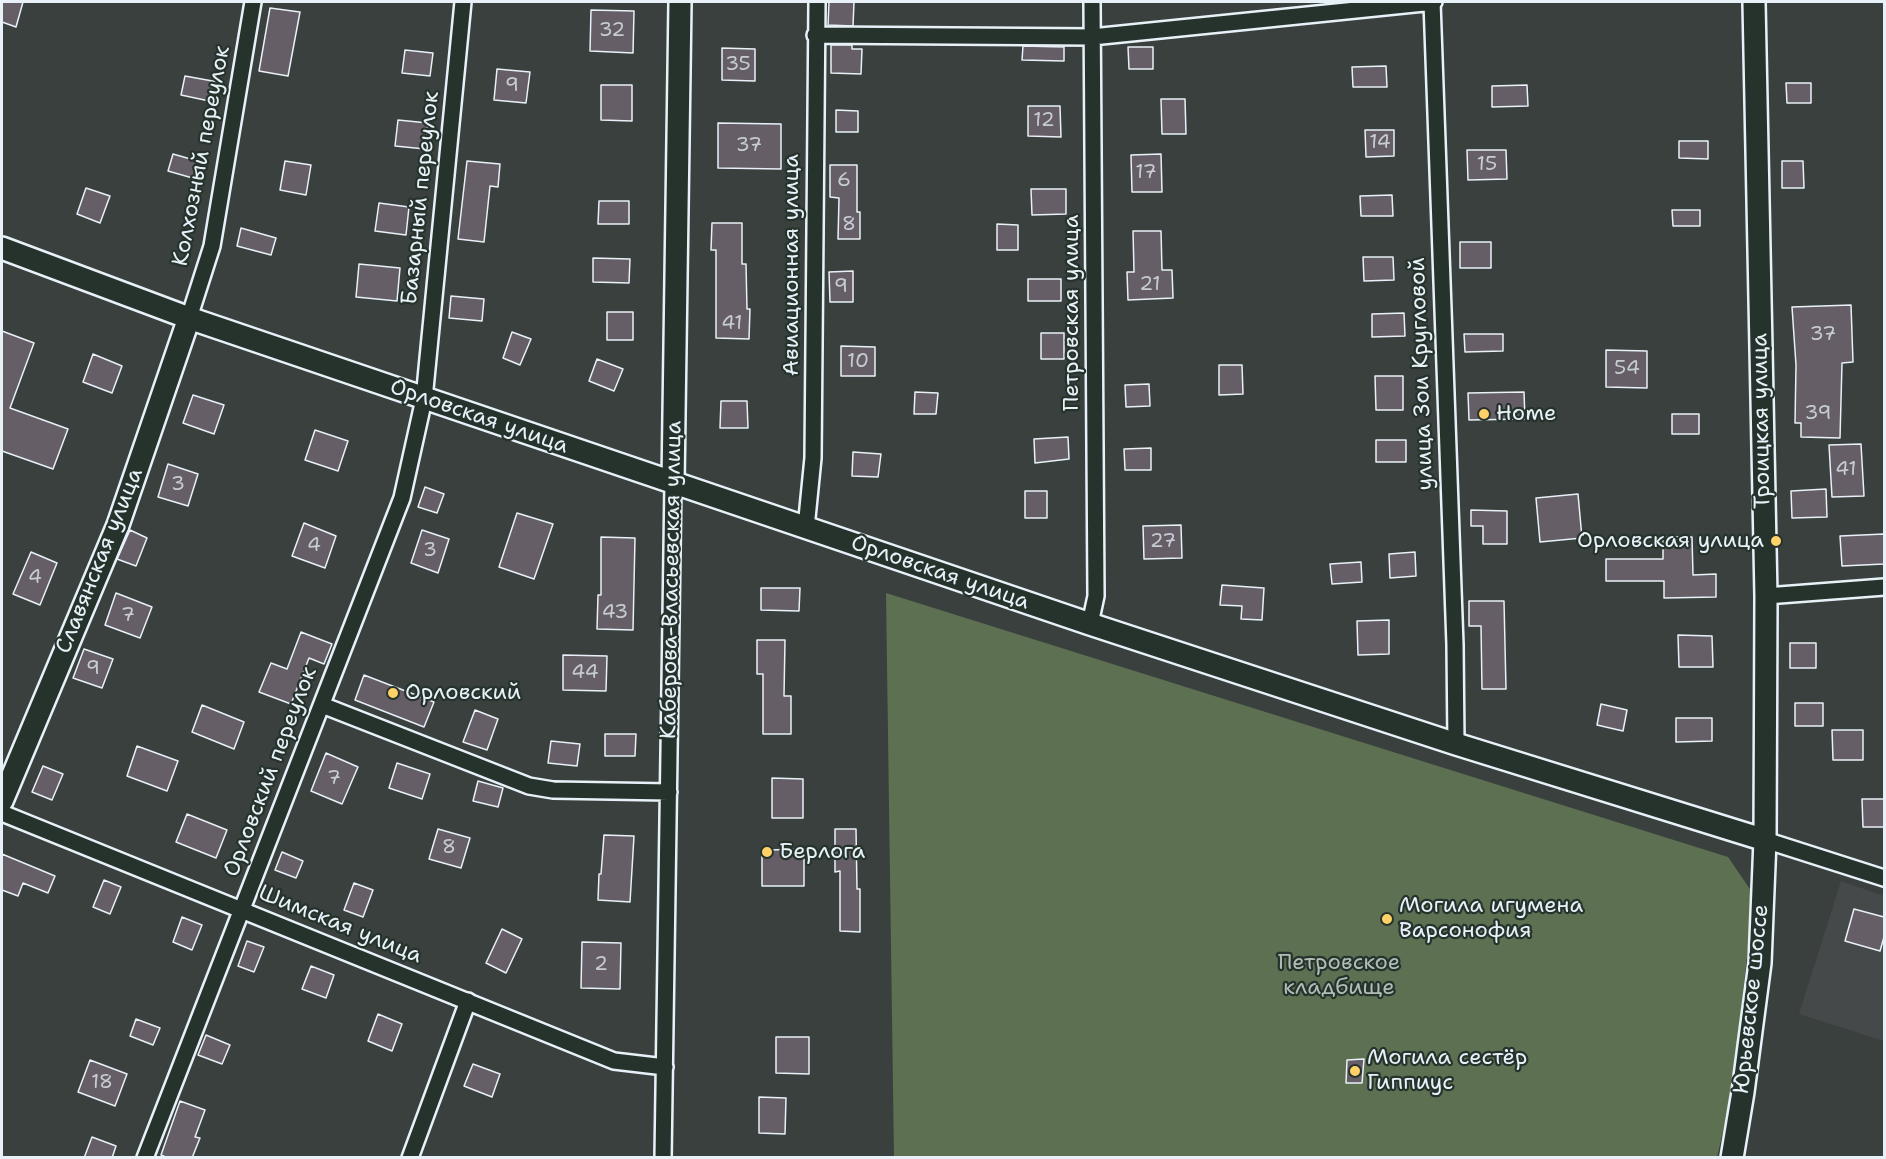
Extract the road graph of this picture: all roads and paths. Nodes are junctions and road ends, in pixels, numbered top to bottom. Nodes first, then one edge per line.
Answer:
1 (253, 2) edge
2 (463, 2) edge
3 (680, 2) edge
4 (817, 2) edge
5 (1092, 2) edge
6 (1433, 2) edge
7 (1754, 2) edge
8 (815, 35) junction
9 (1092, 37) junction
10 (2, 248) edge
11 (189, 318) junction
12 (424, 399) junction
13 (673, 483) junction
14 (806, 528) junction
15 (1884, 587) edge
16 (1766, 596) junction
17 (1090, 624) junction
18 (322, 705) junction
19 (1456, 744) junction
20 (669, 792) junction
21 (2, 801) edge
22 (2, 813) edge
23 (1765, 840) junction
24 (1884, 878) edge
25 (242, 909) junction
26 (468, 1001) junction
27 (665, 1067) junction
28 (145, 1158) edge
29 (410, 1158) edge
30 (663, 1158) edge
31 (1732, 1158) edge

1 - 11 street, Колхозный переулок
2 - 12 street, Базарный переулок
3 - 13 main road, Каберова-Власьевская улица
4 - 8 street, Авиационная улица
5 - 9 street, Петровская улица
6 - 9 street
6 - 19 street, улица Зои Кругловой
7 - 16 main road, Троицкая улица
8 - 9 street
8 - 14 street, Авиационная улица
9 - 17 street, Петровская улица
10 - 11 main road, Орловская улица
11 - 12 main road, Орловская улица
11 - 21 main road, Славянская улица
12 - 13 main road, Орловская улица
12 - 18 street, Орловский переулок
13 - 14 main road, Орловская улица
13 - 20 street, Каберова-Власьевская улица
14 - 17 main road, Орловская улица
15 - 16 street
16 - 23 main road, Троицкая улица
17 - 19 main road, Орловская улица
18 - 20 street
18 - 25 street, Орловский переулок
19 - 23 main road, Орловская улица
20 - 27 street, Каберова-Власьевская улица
22 - 25 street, Шимская улица
23 - 24 street, Орловская улица
23 - 31 main road, Юрьевское шоссе
25 - 26 street, Шимская улица
25 - 28 street, Орловский переулок
26 - 27 street, Шимская улица
26 - 29 street
27 - 30 street, Каберова-Власьевская улица

